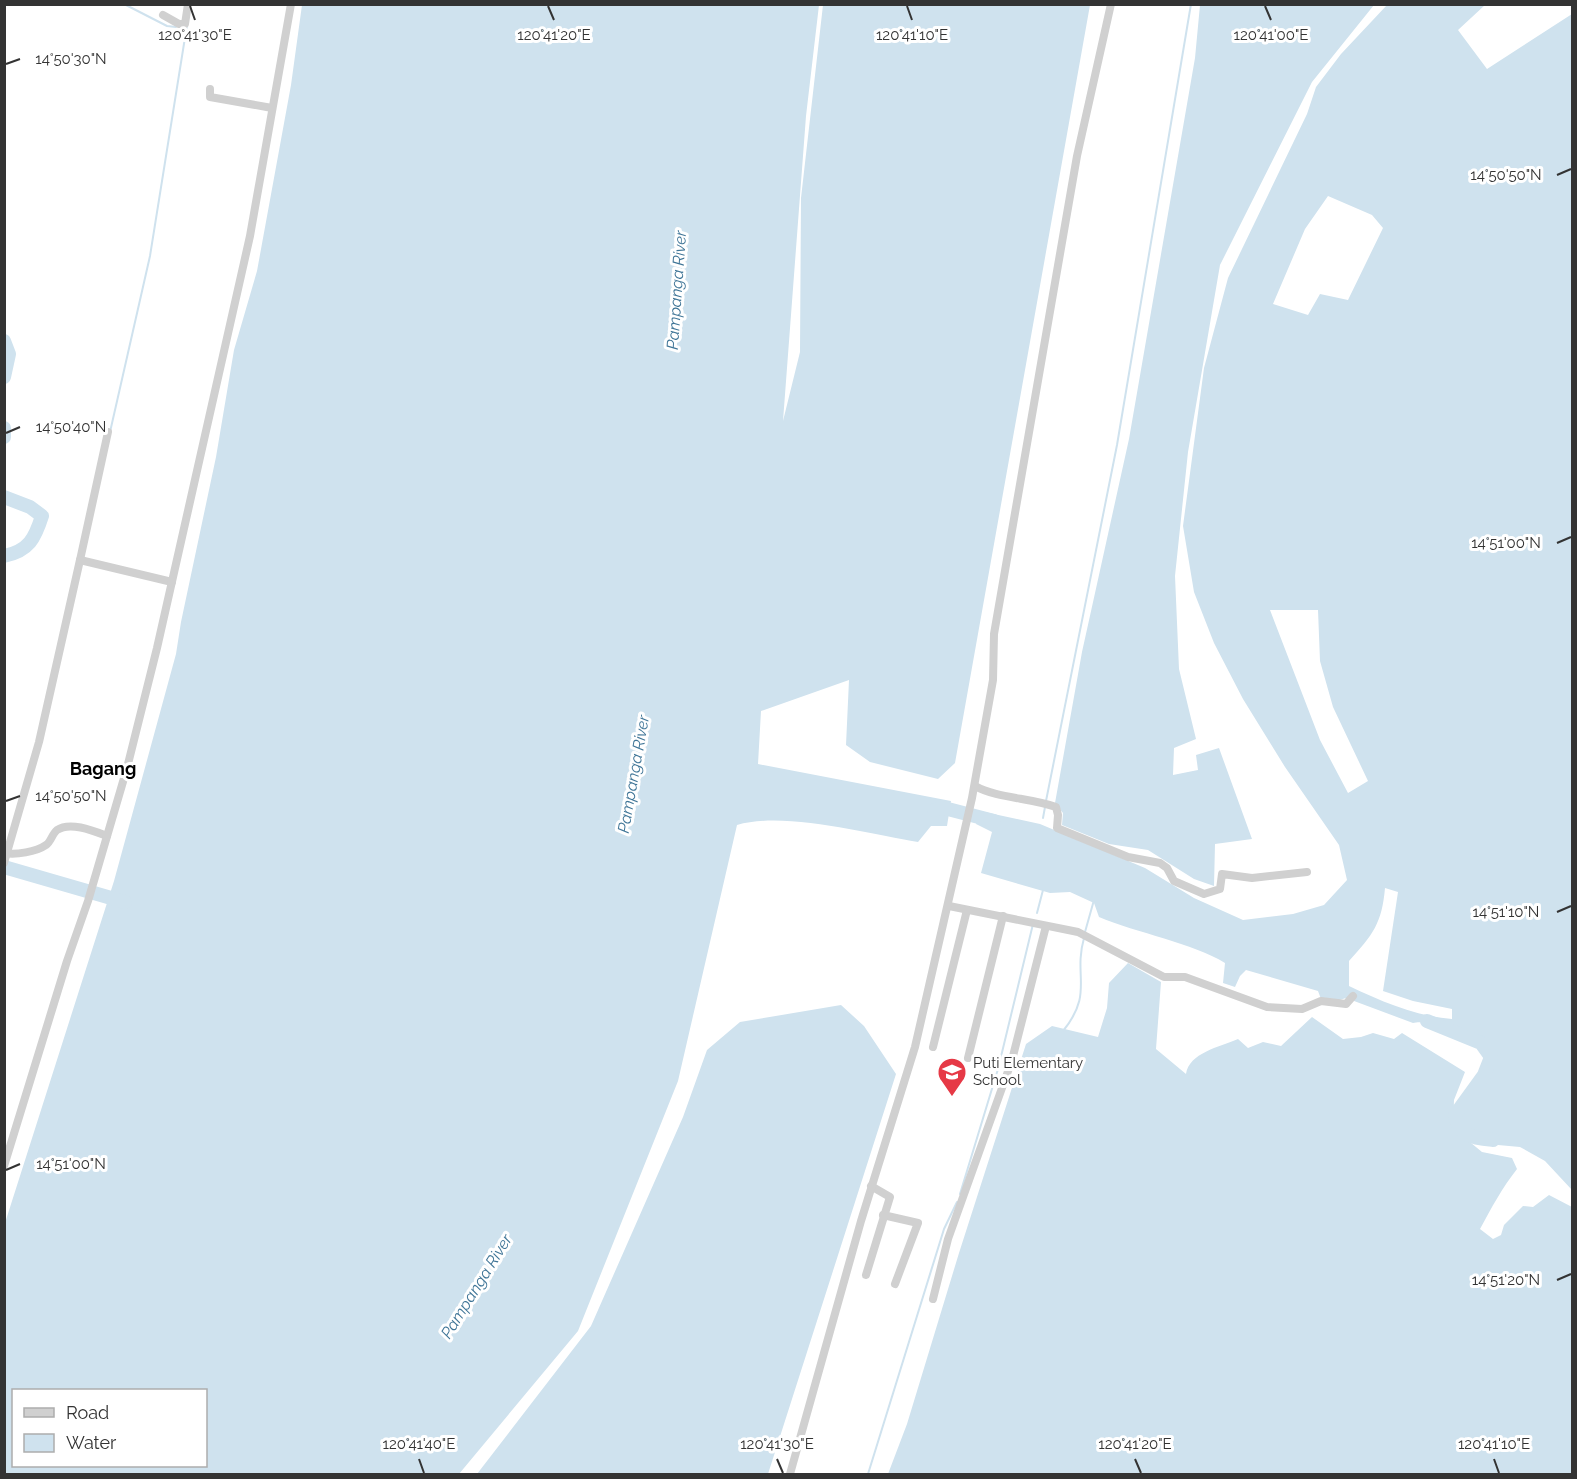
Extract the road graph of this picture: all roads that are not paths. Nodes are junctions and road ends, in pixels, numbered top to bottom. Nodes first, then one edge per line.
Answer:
1 (188, 4) edge
2 (291, 4) edge
3 (1111, 4) edge
4 (163, 15) dead end
5 (210, 89) dead end
6 (272, 108) junction
7 (108, 432) dead end
8 (84, 560) junction
9 (172, 582) junction
10 (975, 786) junction
11 (107, 836) junction
12 (7, 853) edge
13 (4, 863) edge
14 (1307, 872) dead end
15 (949, 906) junction
16 (967, 910) junction
17 (1003, 916) junction
18 (1046, 926) junction
19 (1351, 999) dead end
20 (933, 1047) dead end
21 (968, 1058) dead end
22 (4, 1166) edge
23 (871, 1186) junction
24 (883, 1215) junction
25 (866, 1275) dead end
26 (895, 1284) dead end
27 (933, 1299) dead end
28 (790, 1474) edge

1 - 4 street
2 - 6 street
3 - 10 street
5 - 6 street
6 - 9 street
7 - 8 street
8 - 9 street
8 - 12 street
9 - 11 street
10 - 14 street
10 - 15 street
11 - 12 street
11 - 22 street
12 - 13 street
15 - 16 street
15 - 23 street
16 - 17 street
16 - 20 street
17 - 18 street
17 - 21 street
18 - 19 street
18 - 27 street
23 - 24 street
23 - 28 street
24 - 25 street
24 - 26 street

